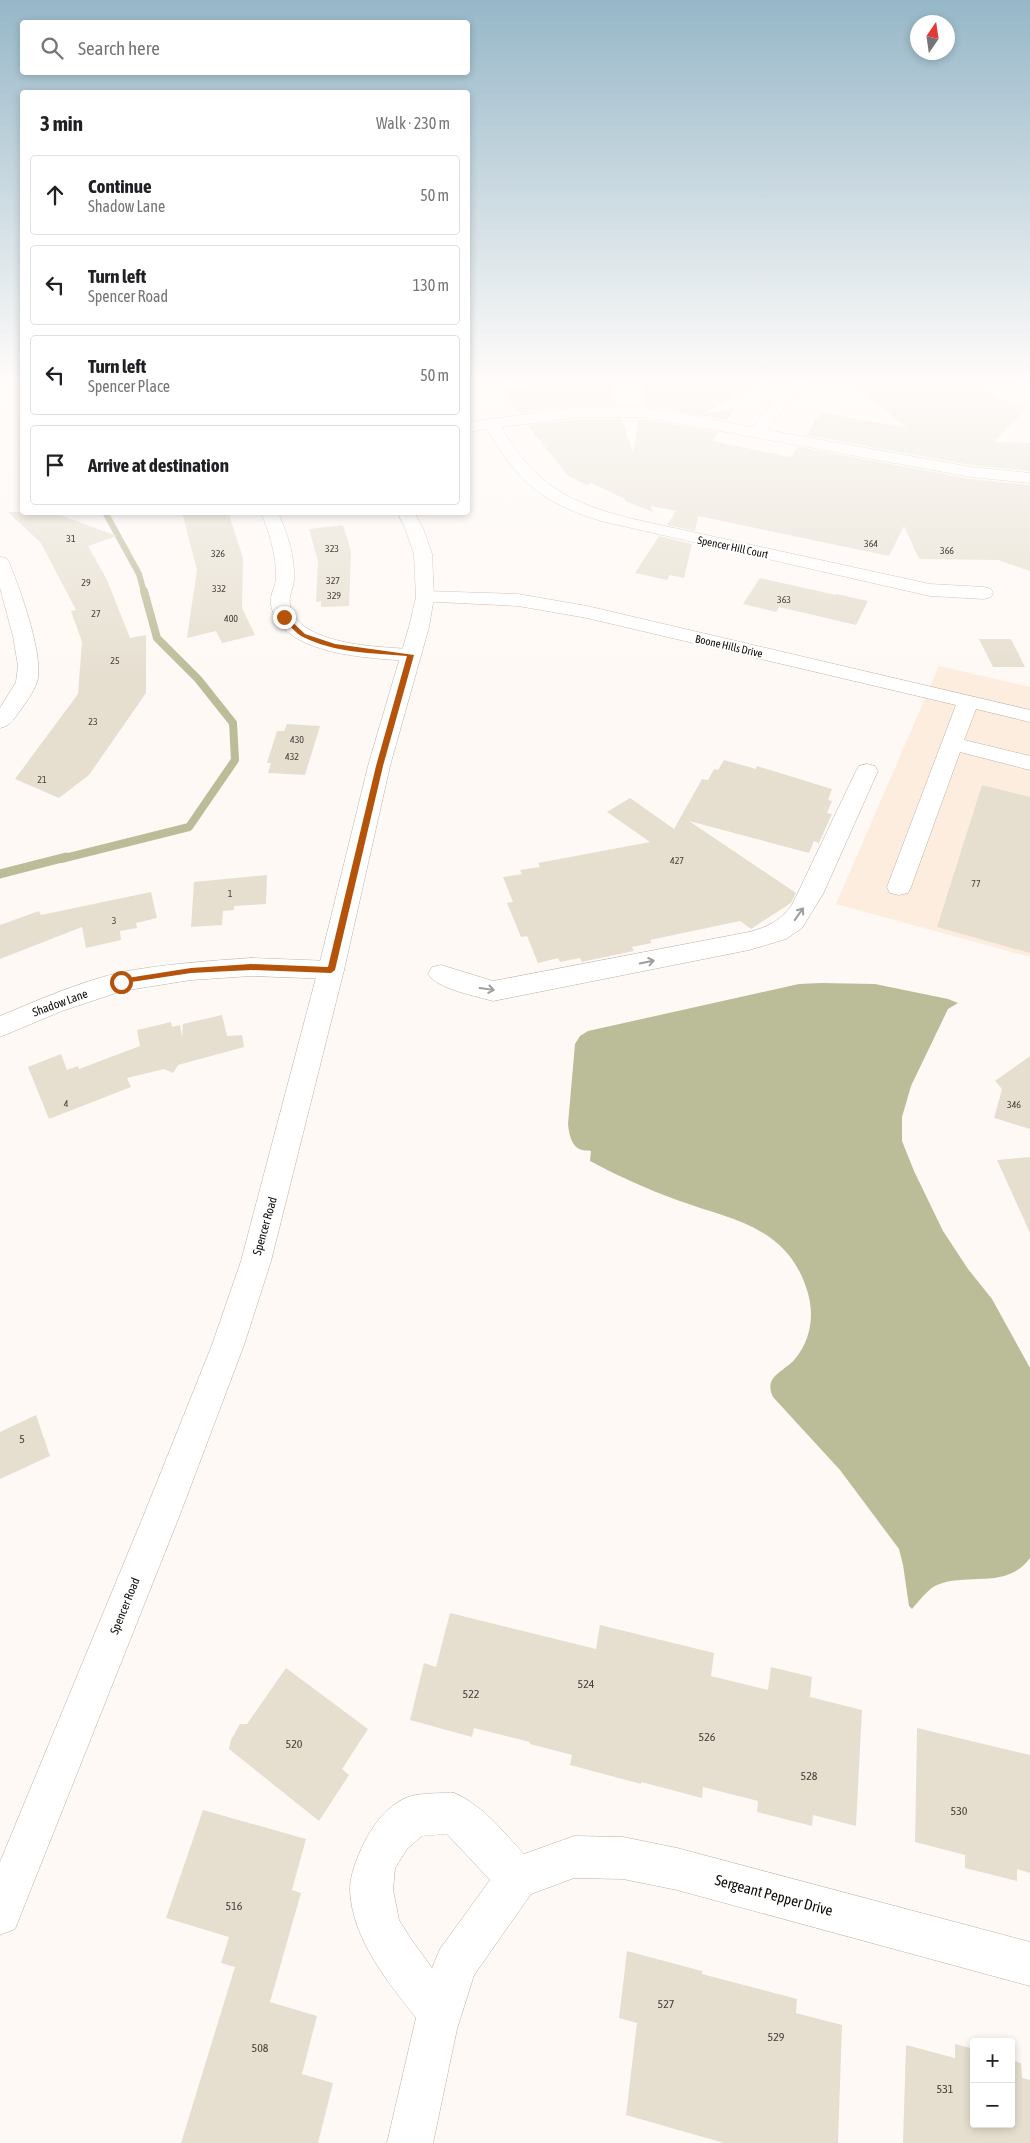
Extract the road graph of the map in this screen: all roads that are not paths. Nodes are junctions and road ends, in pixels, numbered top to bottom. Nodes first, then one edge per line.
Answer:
1 (530, 479) edge
2 (270, 515) edge
3 (407, 515) edge
4 (0, 562) edge
5 (984, 593) dead end
6 (425, 597) junction
7 (411, 655) junction
8 (968, 702) junction
9 (1030, 716) edge
10 (0, 722) edge
11 (953, 744) junction
12 (1030, 763) edge
13 (866, 771) dead end
14 (900, 888) dead end
15 (331, 970) junction
16 (441, 974) dead end
17 (0, 1027) edge
18 (517, 1878) junction
19 (0, 1914) edge
20 (1030, 1964) edge
21 (440, 2013) junction
22 (410, 2143) edge

1 - 5 street, Spencer Hill Court
2 - 7 street
3 - 6 street, Spencer Road
4 - 10 street
6 - 7 street, Spencer Road
6 - 8 street, Boone Hills Drive
7 - 15 street, Spencer Road
8 - 9 street, Boone Hills Drive
8 - 11 street
11 - 12 street
11 - 14 street
16 -> 13 street
15 - 17 street, Shadow Lane
15 - 19 street, Spencer Road
18 - 20 street, Sergeant Pepper Drive
18 - 21 street
18 - 21 street
21 - 22 street

